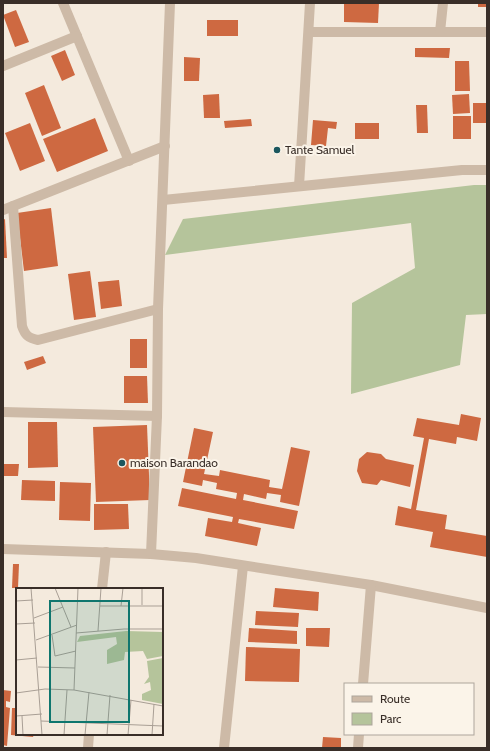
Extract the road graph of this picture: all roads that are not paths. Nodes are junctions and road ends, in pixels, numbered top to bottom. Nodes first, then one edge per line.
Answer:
1 (63, 3) edge
2 (170, 3) edge
3 (310, 3) edge
4 (443, 3) edge
5 (309, 32) junction
6 (440, 32) junction
7 (487, 32) edge
8 (77, 36) junction
9 (3, 66) edge
10 (165, 146) junction
11 (129, 160) junction
12 (487, 170) edge
13 (299, 186) junction
14 (163, 200) junction
15 (13, 206) junction
16 (3, 210) edge
17 (158, 309) junction
18 (3, 412) edge
19 (157, 416) junction
20 (3, 549) edge
21 (106, 552) junction
22 (151, 554) junction
23 (243, 566) junction
24 (371, 585) junction
25 (102, 588) edge
26 (487, 608) edge
27 (363, 683) edge
28 (89, 735) edge
29 (359, 735) edge
30 (88, 748) edge
31 (224, 748) edge
32 (358, 748) edge

1 - 8 street
2 - 10 street
3 - 5 street
4 - 6 street
5 - 6 street
5 - 13 street
6 - 7 street
8 - 9 street
8 - 11 street
10 - 11 street
10 - 14 street
11 - 15 street
12 - 13 street
13 - 14 street
14 - 17 street
15 - 16 street
15 - 17 street
17 - 19 street
18 - 19 street
19 - 22 street
20 - 21 street
21 - 22 street
21 - 25 street
22 - 23 street
23 - 24 street
23 - 31 street
24 - 26 street
24 - 27 street
28 - 30 street
29 - 32 street

